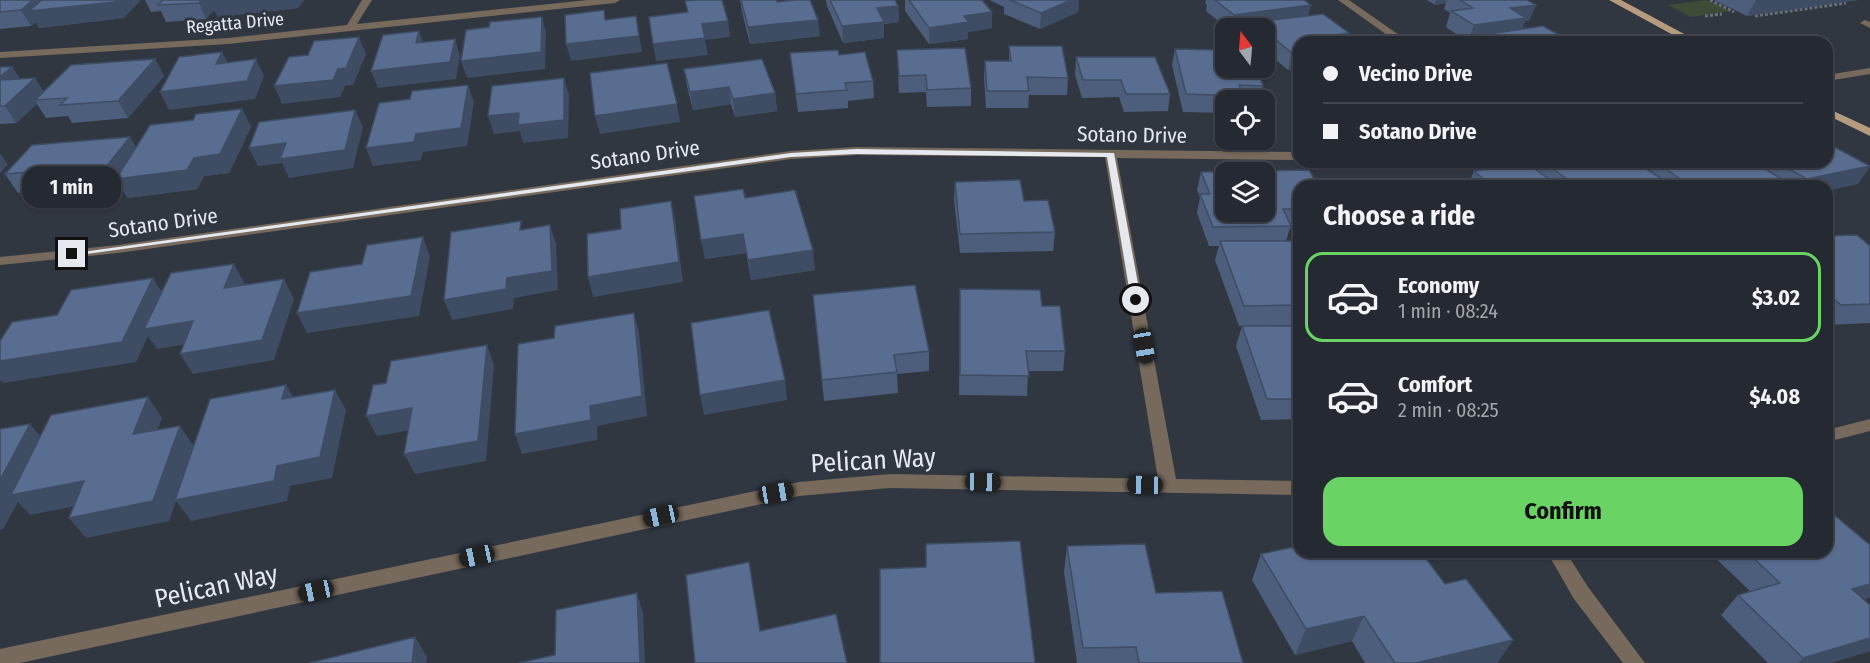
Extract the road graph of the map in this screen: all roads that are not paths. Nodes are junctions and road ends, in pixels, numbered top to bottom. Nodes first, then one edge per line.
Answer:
1 (367, 0) edge
2 (615, 0) edge
3 (1343, 0) edge
4 (1614, 0) edge
5 (350, 28) junction
6 (1395, 36) edge
7 (1683, 36) edge
8 (0, 55) edge
9 (1870, 71) edge
10 (1833, 77) edge
11 (1833, 114) edge
12 (1870, 133) edge
13 (1111, 155) junction
14 (1293, 156) edge
15 (0, 261) edge
16 (1870, 425) edge
17 (1833, 434) edge
18 (1168, 486) junction
19 (1293, 488) edge
20 (1560, 558) edge
21 (10, 659) edge
22 (1635, 663) edge

1 - 5 street
2 - 5 street, Regatta Drive
3 - 6 street
4 - 7 main road
5 - 8 street, Regatta Drive
9 - 10 street
11 - 12 main road
13 - 14 street, Sotano Drive
13 - 15 street, Sotano Drive
13 - 18 street
16 - 17 street
18 - 19 street, Pelican Way
18 - 21 street, Pelican Way
20 - 22 street

